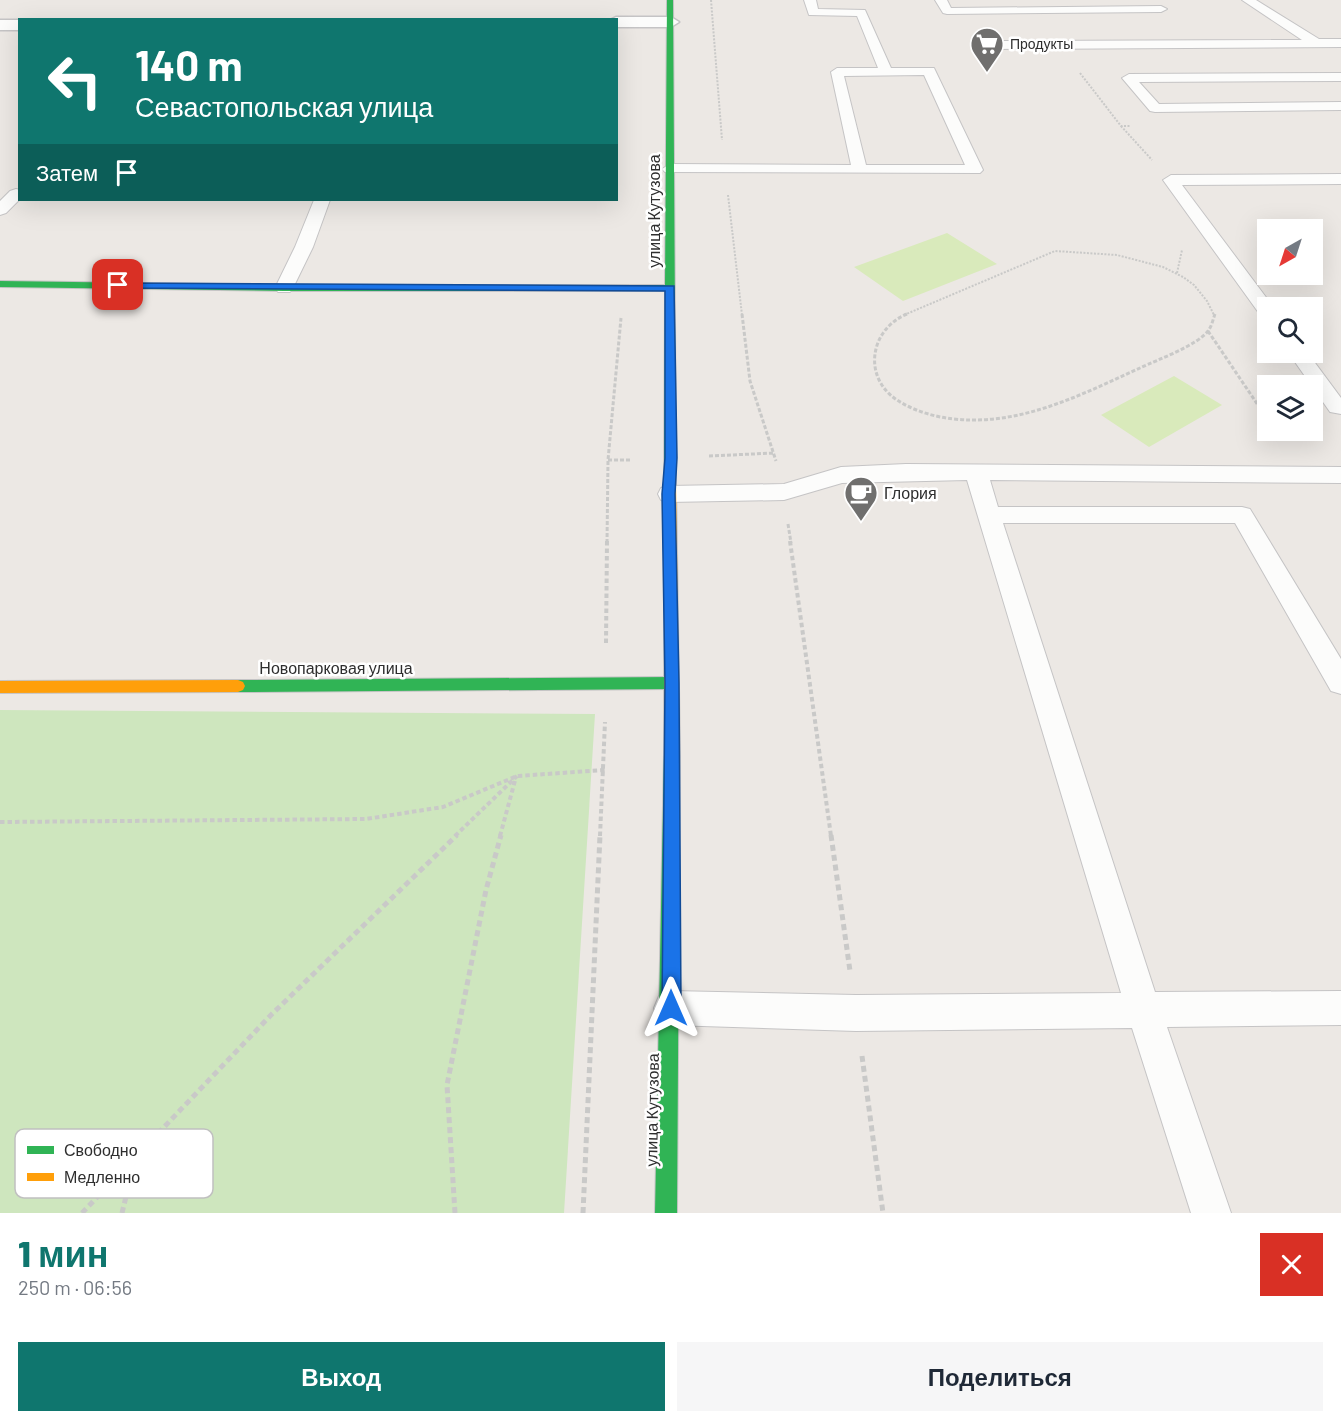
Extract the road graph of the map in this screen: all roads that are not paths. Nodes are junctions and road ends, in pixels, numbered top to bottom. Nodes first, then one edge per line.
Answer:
1 (670, 0) edge
2 (810, 0) edge
3 (941, 0) edge
4 (1151, 0) edge
5 (1248, 0) edge
6 (618, 22) edge
7 (671, 22) junction
8 (0, 25) edge
9 (18, 25) edge
10 (1182, 30) dead end
11 (1315, 43) junction
12 (1341, 43) edge
13 (1197, 44) junction
14 (995, 45) dead end
15 (1333, 56) dead end
16 (886, 71) junction
17 (1341, 76) edge
18 (1232, 77) junction
19 (1341, 106) edge
20 (670, 169) junction
21 (859, 169) junction
22 (1341, 179) edge
23 (16, 194) dead end
24 (322, 201) edge
25 (0, 210) edge
26 (0, 284) edge
27 (284, 288) junction
28 (670, 288) junction
29 (1257, 297) edge
30 (1305, 363) edge
31 (1341, 407) edge
32 (976, 473) junction
33 (1341, 475) edge
34 (669, 494) junction
35 (989, 515) junction
36 (672, 683) junction
37 (1341, 683) edge
38 (0, 687) edge
39 (671, 1008) junction
40 (1341, 1008) edge
41 (1144, 1011) junction
42 (666, 1213) edge
43 (1210, 1213) edge

1 - 7 main road, улица Кутузова
2 - 16 lane
3 - 4 lane
5 - 11 lane
6 - 7 street
7 - 20 main road, улица Кутузова
8 - 9 street
10 - 13 lane
11 - 12 lane
11 - 13 lane
11 - 15 lane
13 - 14 lane
13 - 18 lane
16 - 21 lane
16 - 21 lane
17 - 18 lane
18 - 19 lane
20 - 21 lane
20 - 28 main road, улица Кутузова
22 - 29 lane
23 - 25 lane
24 - 27 lane
26 - 27 main road
27 - 28 main road
28 - 34 main road, улица Кутузова
30 - 31 lane
32 - 33 lane
32 - 34 lane
32 - 35 lane
34 - 36 main road, улица Кутузова
35 - 37 lane
35 - 41 lane
36 - 38 main road, Новопарковая улица
36 - 39 main road, улица Кутузова
39 - 41 lane
39 - 42 main road, улица Кутузова
40 - 41 lane
41 - 43 lane

